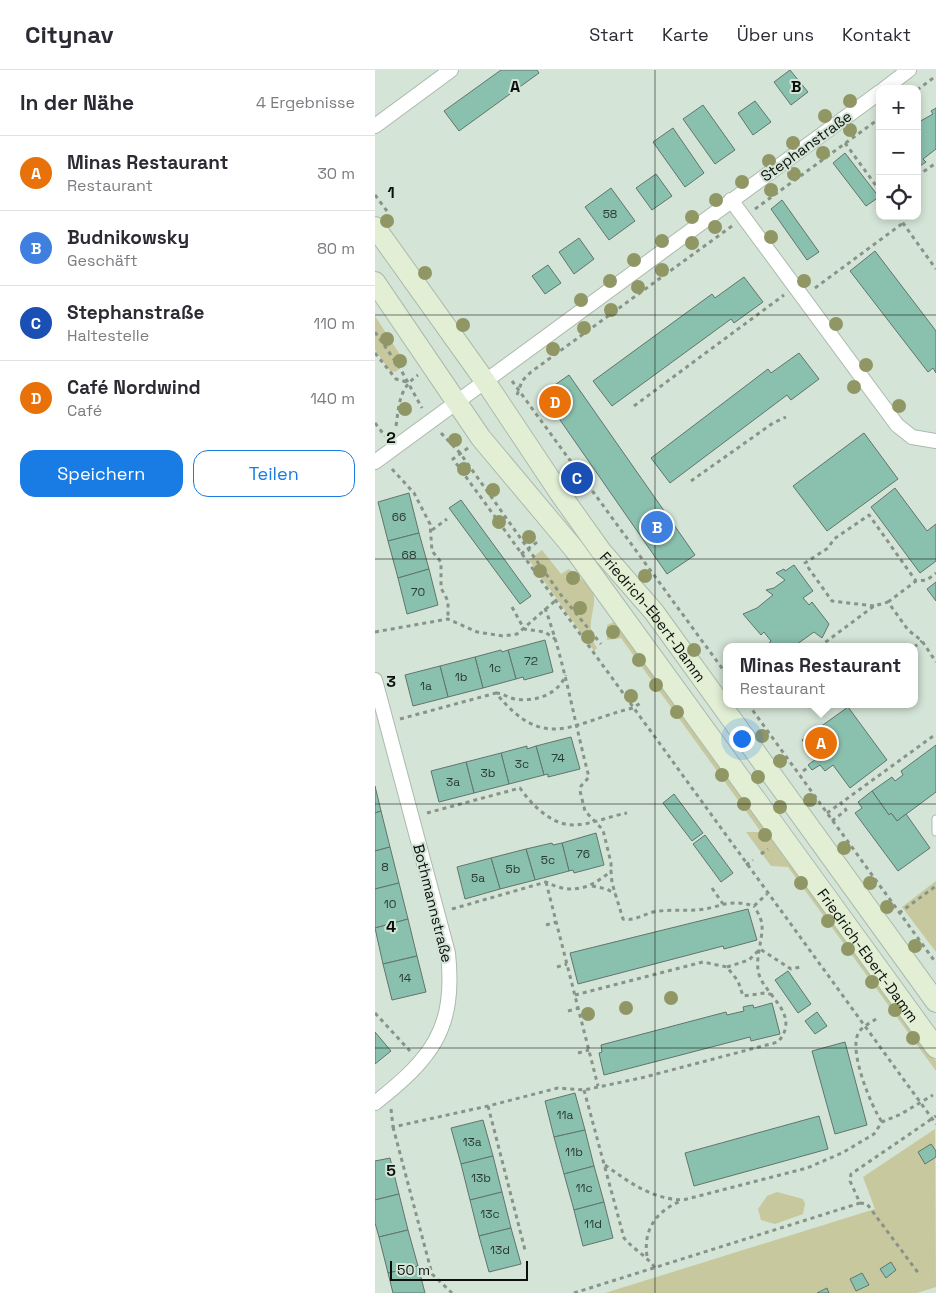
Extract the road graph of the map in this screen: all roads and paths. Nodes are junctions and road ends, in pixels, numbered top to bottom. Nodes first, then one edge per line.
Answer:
1 (451, 70) edge
2 (909, 70) edge
3 (936, 76) edge
4 (889, 85) edge
5 (921, 87) edge
6 (876, 95) edge
7 (876, 121) edge
8 (375, 126) edge
9 (832, 126) junction
10 (845, 144) junction
11 (936, 163) edge
12 (918, 175) edge
13 (876, 186) edge
14 (731, 200) junction
15 (744, 218) junction
16 (900, 220) edge
17 (903, 224) junction
18 (375, 227) edge
19 (936, 269) edge
20 (375, 282) edge
21 (798, 292) junction
22 (375, 332) edge
23 (375, 353) edge
24 (415, 377) dead end
25 (510, 378) dead end
26 (485, 381) junction
27 (407, 382) junction
28 (518, 389) junction
29 (455, 403) junction
30 (634, 406) dead end
31 (422, 408) dead end
32 (787, 417) dead end
33 (439, 432) dead end
34 (936, 441) edge
35 (395, 447) junction
36 (460, 453) junction
37 (378, 460) edge
38 (691, 481) dead end
39 (447, 519) dead end
40 (432, 530) junction
41 (540, 540) dead end
42 (528, 548) junction
43 (521, 554) junction
44 (936, 573) edge
45 (916, 582) junction
46 (555, 601) junction
47 (888, 602) junction
48 (874, 606) junction
49 (511, 607) dead end
50 (545, 608) junction
51 (448, 619) junction
52 (524, 629) junction
53 (375, 632) edge
54 (922, 641) junction
55 (558, 643) junction
56 (824, 643) edge
57 (601, 644) dead end
58 (918, 644) edge
59 (936, 662) edge
60 (723, 670) edge
61 (566, 675) junction
62 (375, 680) edge
63 (496, 693) junction
64 (642, 702) dead end
65 (633, 708) junction
66 (752, 708) edge
67 (387, 723) junction
68 (575, 727) junction
69 (936, 734) edge
70 (809, 767) dead end
71 (803, 771) dead end
72 (841, 803) junction
73 (627, 813) dead end
74 (827, 813) junction
75 (412, 818) junction
76 (936, 819) edge
77 (595, 820) junction
78 (833, 821) junction
79 (936, 832) edge
80 (753, 860) dead end
81 (746, 865) junction
82 (611, 871) junction
83 (546, 882) junction
84 (591, 886) junction
85 (936, 886) edge
86 (713, 888) dead end
87 (615, 894) junction
88 (767, 894) junction
89 (723, 904) junction
90 (754, 906) junction
91 (899, 913) junction
92 (437, 914) junction
93 (556, 922) junction
94 (546, 925) dead end
95 (760, 948) junction
96 (936, 963) edge
97 (567, 964) junction
98 (557, 967) dead end
99 (727, 967) junction
100 (800, 967) dead end
101 (575, 995) junction
102 (774, 995) junction
103 (936, 1002) edge
104 (579, 1008) junction
105 (568, 1011) dead end
106 (375, 1013) edge
107 (876, 1019) dead end
108 (865, 1027) junction
109 (936, 1048) edge
110 (589, 1050) junction
111 (578, 1053) dead end
112 (420, 1063) junction
113 (599, 1086) junction
114 (584, 1090) junction
115 (389, 1092) junction
116 (933, 1095) dead end
117 (920, 1102) junction
118 (375, 1103) edge
119 (488, 1106) junction
120 (936, 1116) edge
121 (932, 1119) junction
122 (882, 1122) junction
123 (936, 1124) edge
124 (393, 1127) junction
125 (605, 1165) junction
126 (683, 1200) junction
127 (860, 1203) junction
128 (525, 1250) dead end
129 (647, 1256) junction
130 (655, 1268) junction
131 (919, 1274) dead end
132 (452, 1293) edge
133 (574, 1293) edge

1 - 8 street
2 - 4 street
3 - 5 path
6 - 9 street, Stephanstraße
7 - 10 path
9 - 10 path
9 - 14 street, Stephanstraße
10 - 13 path
10 - 15 path
11 - 12 path
14 - 15 street
14 - 26 street, Stephanstraße
15 - 21 street
15 - 28 path
16 - 17 path
17 - 19 path
17 - 21 path
18 - 26 main road, Friedrich-Ebert-Damm
20 - 29 main road, Friedrich-Ebert-Damm
21 - 30 path
21 - 34 street
22 - 27 path
23 - 27 path
24 - 27 path
25 - 28 path
26 - 29 street, Stephanstraße
26 - 103 main road, Friedrich-Ebert-Damm
27 - 31 path
27 - 35 path
28 - 60 path
29 - 35 street, Stephanstraße
29 - 109 main road, Friedrich-Ebert-Damm
32 - 38 path
33 - 36 path
35 - 37 street, Stephanstraße
36 - 42 path
36 - 43 path
37 - 40 path
39 - 40 path
40 - 51 path
41 - 42 path
42 - 43 path
42 - 57 path
43 - 46 path
44 - 45 path
45 - 47 path
45 - 48 path
46 - 50 path
46 - 65 path
47 - 48 path
47 - 54 path
48 - 56 path
49 - 52 path
50 - 52 path
50 - 55 path
51 - 52 path
51 - 53 path
52 - 55 path
54 - 58 path
54 - 59 path
55 - 61 path
61 - 63 path
61 - 68 path
62 - 67 street, Bothmannstraße
63 - 67 path
63 - 68 path
64 - 65 path
65 - 68 path
65 - 81 path
66 - 74 path
67 - 75 street, Bothmannstraße
68 - 77 path
69 - 72 path
70 - 71 path
72 - 74 path
72 - 78 path
73 - 77 path
74 - 78 path
75 - 77 path
75 - 92 street, Bothmannstraße
76 - 79 lane
77 - 82 path
78 - 91 path
80 - 81 path
81 - 88 path
82 - 84 path
82 - 87 path
83 - 84 path
83 - 92 path
83 - 93 path
84 - 87 path
85 - 91 path
86 - 89 path
87 - 89 path
88 - 90 path
88 - 108 path
89 - 90 path
90 - 95 path
91 - 96 path
92 - 112 street, Bothmannstraße
93 - 94 path
93 - 97 path
95 - 99 path
95 - 100 path
95 - 102 path
97 - 98 path
97 - 101 path
99 - 101 path
99 - 102 path
101 - 104 path
102 - 113 path
104 - 105 path
104 - 110 path
106 - 112 path
107 - 108 path
108 - 117 path
108 - 122 path
110 - 111 path
110 - 113 path
112 - 115 street, Bothmannstraße
113 - 114 path
114 - 119 path
114 - 125 path
115 - 118 street, Bothmannstraße
115 - 124 path
116 - 117 path
117 - 121 path
117 - 122 path
119 - 124 path
119 - 128 path
120 - 121 path
121 - 123 path
121 - 127 path
122 - 126 path
124 - 132 path
125 - 126 path
125 - 129 path
126 - 129 path
127 - 130 path
127 - 131 path
129 - 130 path
130 - 133 path

